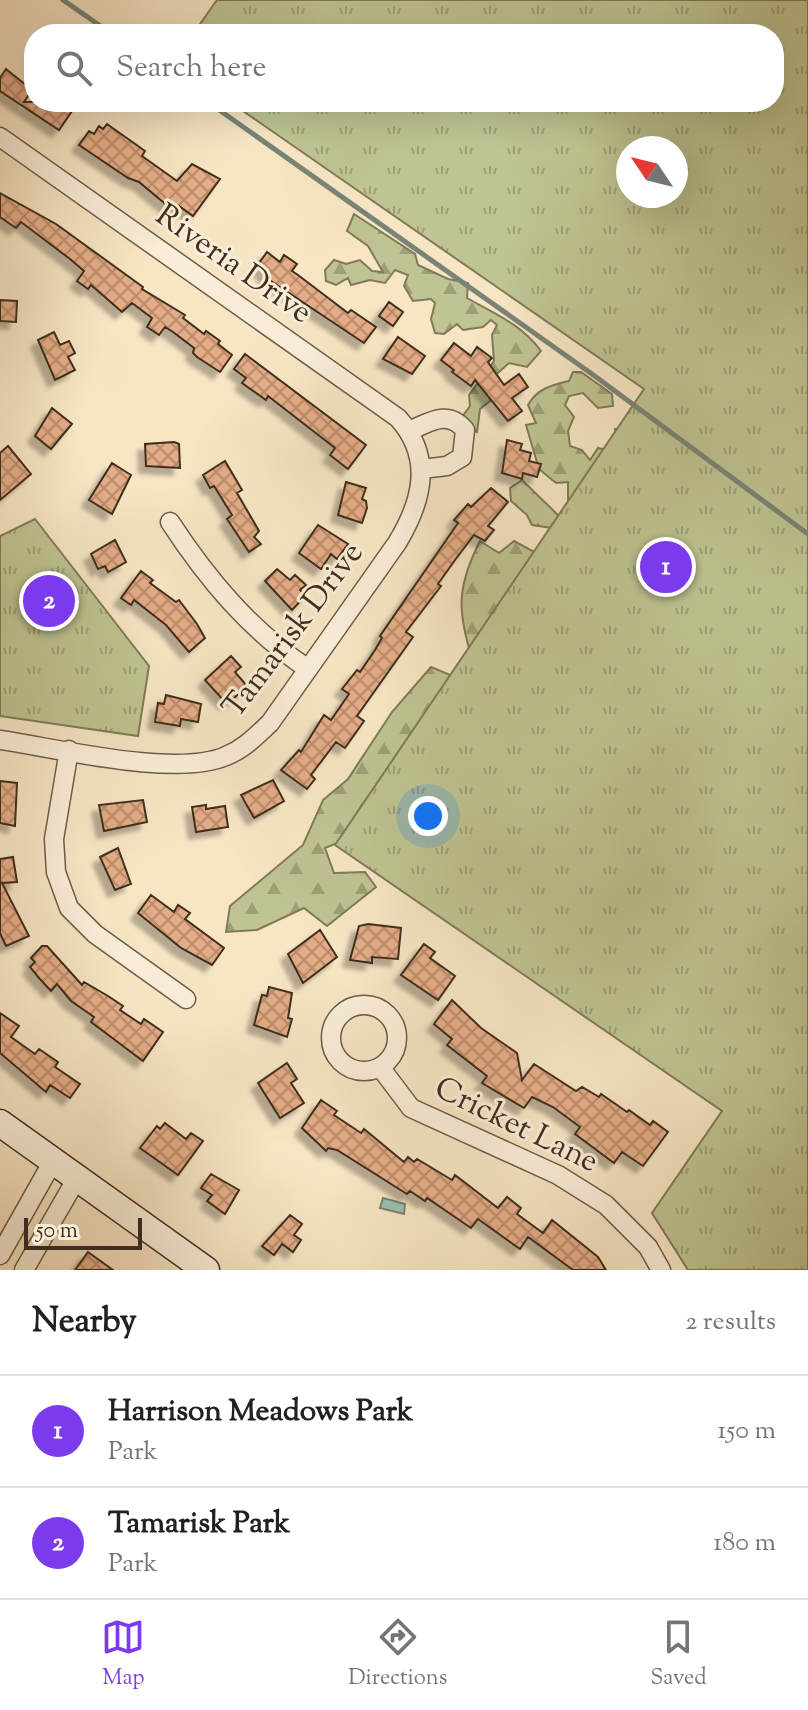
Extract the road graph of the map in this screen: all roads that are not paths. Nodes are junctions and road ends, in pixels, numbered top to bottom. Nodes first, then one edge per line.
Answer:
1 (0, 137) edge
2 (409, 431) junction
3 (420, 461) junction
4 (170, 522) dead end
5 (308, 669) junction
6 (0, 740) edge
7 (69, 750) junction
8 (186, 999) dead end
9 (380, 1067) dead end
10 (0, 1123) edge
11 (53, 1161) junction
12 (77, 1178) junction
13 (0, 1255) edge
14 (24, 1270) edge
15 (206, 1270) edge
16 (661, 1270) edge

1 - 2 street, Riveria Drive
2 - 3 street, Riveria Drive
2 - 3 street
3 - 5 street, Tamarisk Drive
4 - 5 street
5 - 7 street, Tamarisk Drive
6 - 7 street, Tamarisk Drive
7 - 8 street
9 - 16 street, Cricket Lane
10 - 11 street
11 - 12 street
11 - 13 street
12 - 14 street
12 - 15 street

